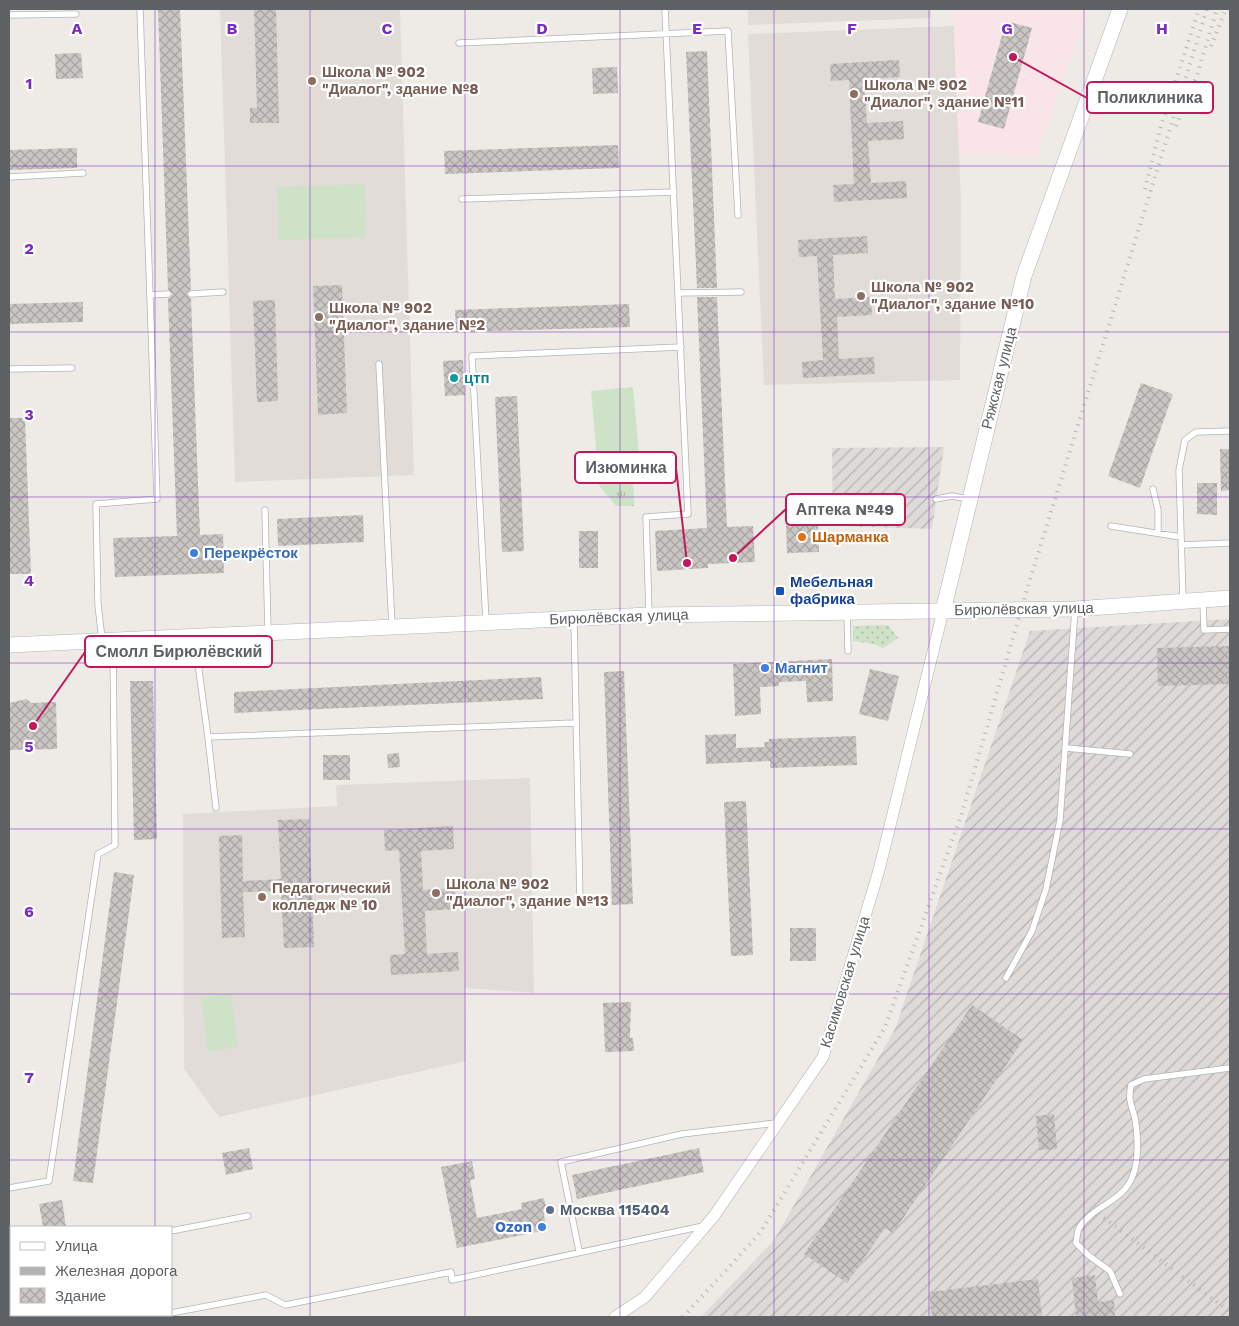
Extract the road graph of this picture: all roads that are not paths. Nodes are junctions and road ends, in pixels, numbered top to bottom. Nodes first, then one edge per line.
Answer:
1 (140, 9) edge
2 (665, 9) edge
3 (1120, 9) edge
4 (76, 14) dead end
5 (9, 15) edge
6 (667, 34) junction
7 (459, 42) dead end
8 (83, 173) dead end
9 (9, 177) edge
10 (674, 192) junction
11 (462, 199) dead end
12 (738, 215) dead end
13 (223, 292) dead end
14 (741, 292) dead end
15 (168, 294) dead end
16 (191, 294) dead end
17 (680, 294) junction
18 (150, 295) junction
19 (681, 346) junction
20 (379, 364) dead end
21 (72, 368) dead end
22 (9, 369) edge
23 (1230, 431) edge
24 (1154, 489) dead end
25 (936, 499) dead end
26 (969, 499) junction
27 (265, 510) dead end
28 (1112, 526) dead end
29 (1158, 533) junction
30 (1181, 537) junction
31 (1230, 543) edge
32 (1181, 545) junction
33 (1230, 598) edge
34 (1203, 599) junction
35 (1183, 600) junction
36 (1075, 609) junction
37 (943, 610) junction
38 (847, 611) junction
39 (649, 616) junction
40 (574, 619) junction
41 (486, 622) junction
42 (392, 626) junction
43 (1230, 629) edge
44 (268, 632) junction
45 (198, 636) junction
46 (107, 641) junction
47 (9, 645) edge
48 (848, 651) dead end
49 (574, 723) junction
50 (208, 737) junction
51 (1066, 748) junction
52 (1130, 754) dead end
53 (216, 808) dead end
54 (580, 902) dead end
55 (1006, 978) dead end
56 (1230, 1068) edge
57 (778, 1123) junction
58 (9, 1188) edge
59 (248, 1216) dead end
60 (706, 1226) junction
61 (172, 1231) edge
62 (579, 1251) junction
63 (1120, 1294) dead end
64 (172, 1313) edge
65 (615, 1317) edge

1 - 18 lane
2 - 6 lane
3 - 26 street, Ряжская улица
4 - 5 lane
6 - 7 lane
6 - 10 lane
6 - 12 lane
8 - 9 lane
10 - 11 lane
10 - 17 lane
13 - 16 lane
14 - 17 lane
15 - 18 lane
17 - 19 lane
18 - 46 lane
19 - 39 lane
19 - 41 lane
20 - 42 lane
21 - 22 lane
23 - 30 lane
24 - 29 lane
25 - 26 lane
26 - 37 street, Ряжская улица
27 - 44 lane
28 - 29 lane
29 - 30 lane
30 - 32 lane
31 - 32 lane
32 - 35 lane
33 - 34 street, Бирюлёвская улица
34 - 35 street, Бирюлёвская улица
34 - 43 lane
35 - 36 street, Бирюлёвская улица
36 - 37 street, Бирюлёвская улица
36 - 51 lane
37 - 38 street, Бирюлёвская улица
37 - 57 street, Касимовская улица
38 - 39 street, Бирюлёвская улица
38 - 48 lane
39 - 40 street, Бирюлёвская улица
40 - 41 street, Бирюлёвская улица
40 - 49 lane
41 - 42 street, Бирюлёвская улица
42 - 44 street, Бирюлёвская улица
44 - 45 street, Бирюлёвская улица
45 - 46 street, Бирюлёвская улица
45 - 50 lane
46 - 47 street, Бирюлёвская улица
46 - 58 lane
49 - 50 lane
49 - 54 lane
50 - 53 lane
51 - 52 lane
51 - 55 lane
56 - 63 lane
57 - 60 street, Касимовская улица
57 - 62 lane
59 - 61 lane
60 - 62 lane
60 - 65 street, Касимовская улица
62 - 64 lane

